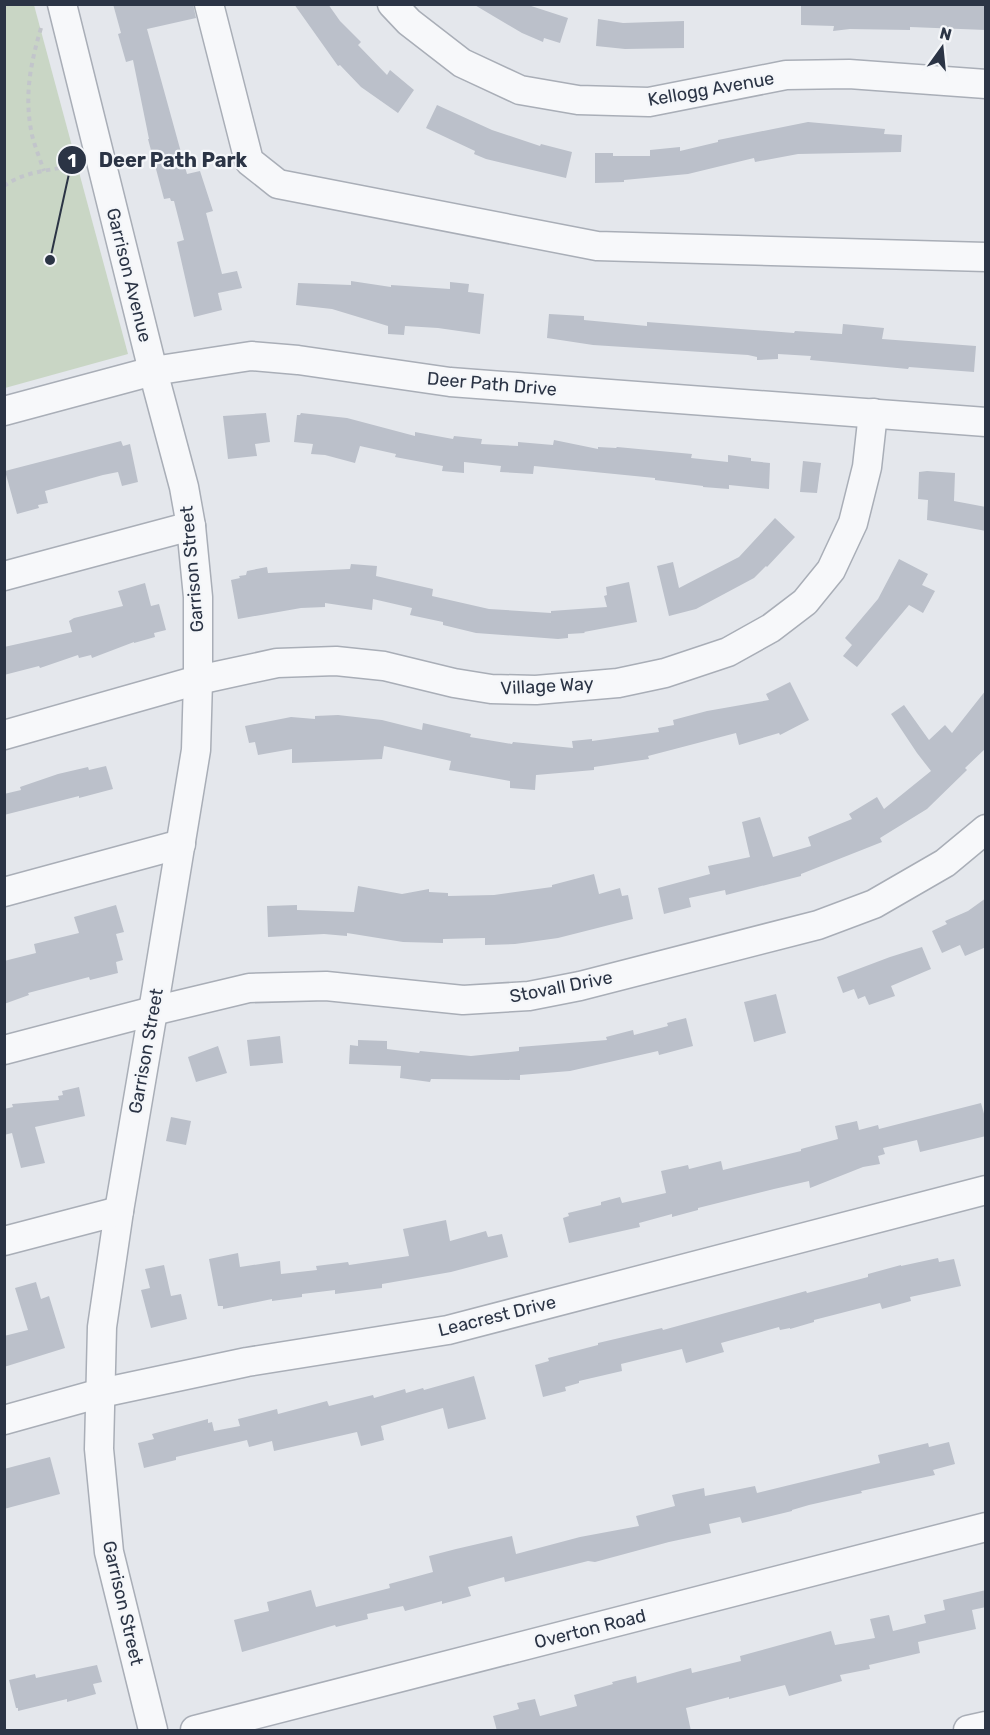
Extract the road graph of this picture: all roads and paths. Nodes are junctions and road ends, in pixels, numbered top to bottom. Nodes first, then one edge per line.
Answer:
1 (209, 4) edge
2 (392, 4) edge
3 (50, 12) edge
4 (41, 28) junction
5 (44, 39) dead end
6 (986, 84) edge
7 (72, 149) dead end
8 (75, 160) junction
9 (44, 171) junction
10 (78, 171) dead end
11 (4, 186) edge
12 (986, 258) edge
13 (153, 371) junction
14 (4, 411) edge
15 (873, 413) junction
16 (986, 422) edge
17 (191, 526) junction
18 (4, 576) edge
19 (198, 680) junction
20 (4, 735) edge
21 (986, 829) edge
22 (181, 844) junction
23 (4, 892) edge
24 (153, 1011) junction
25 (4, 1050) edge
26 (986, 1191) edge
27 (119, 1211) junction
28 (4, 1241) edge
29 (101, 1393) junction
30 (4, 1420) edge
31 (986, 1527) edge
32 (986, 1726) edge
33 (153, 1731) edge
34 (195, 1731) edge
35 (968, 1731) edge

1 - 12 street
2 - 6 street, Kellogg Avenue
3 - 4 path
3 - 13 street, Garrison Avenue
4 - 5 path
4 - 9 path
7 - 8 path
8 - 9 path
8 - 10 path
9 - 11 path
13 - 14 street, Deer Path Drive
13 - 15 street, Deer Path Drive
13 - 17 street, Garrison Street
15 - 16 street, Deer Path Drive
15 - 19 street, Village Way
17 - 18 street
17 - 19 street, Garrison Street
19 - 20 street, Village Way
19 - 22 street, Garrison Street
21 - 24 street, Stovall Drive
22 - 23 street
22 - 24 street, Garrison Street
24 - 25 street, Stovall Drive
24 - 27 street, Garrison Street
26 - 29 street, Leacrest Drive
27 - 28 street
27 - 29 street, Garrison Street
29 - 30 street, Leacrest Drive
29 - 33 street, Garrison Street
31 - 34 street, Overton Road
32 - 35 street

